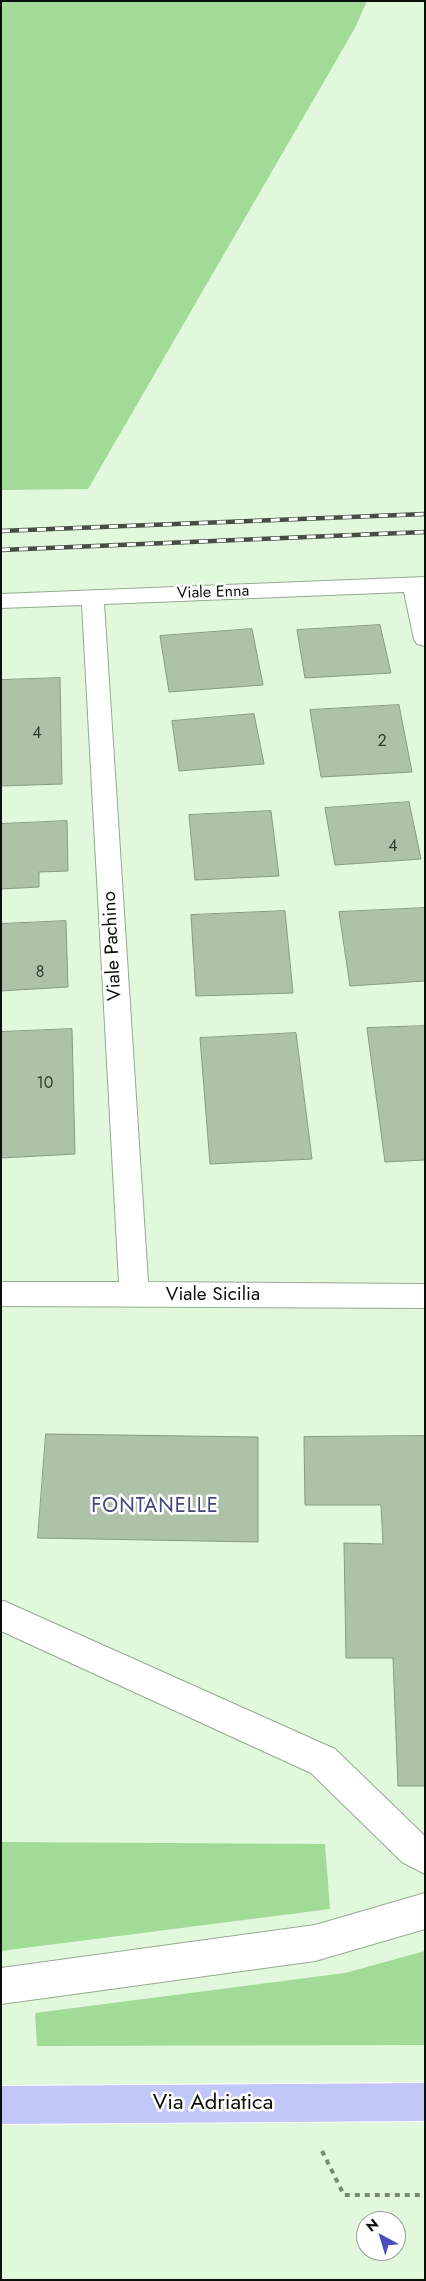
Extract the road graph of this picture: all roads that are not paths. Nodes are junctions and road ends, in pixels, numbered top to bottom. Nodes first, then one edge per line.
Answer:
1 (419, 584) edge
2 (92, 598) junction
3 (1, 601) edge
4 (425, 639) edge
5 (1, 1294) edge
6 (134, 1295) junction
7 (425, 1296) edge
8 (4, 1616) dead end
9 (425, 1857) edge
10 (425, 1911) edge
11 (1, 1986) edge
12 (425, 2102) edge
13 (1, 2106) edge

1 - 2 street, Viale Enna
1 - 4 street
2 - 3 street, Viale Enna
2 - 6 street, Viale Pachino
5 - 6 street, Viale Sicilia
6 - 7 street, Viale Sicilia
8 - 9 street
10 - 11 street
12 - 13 main road, Via Adriatica

